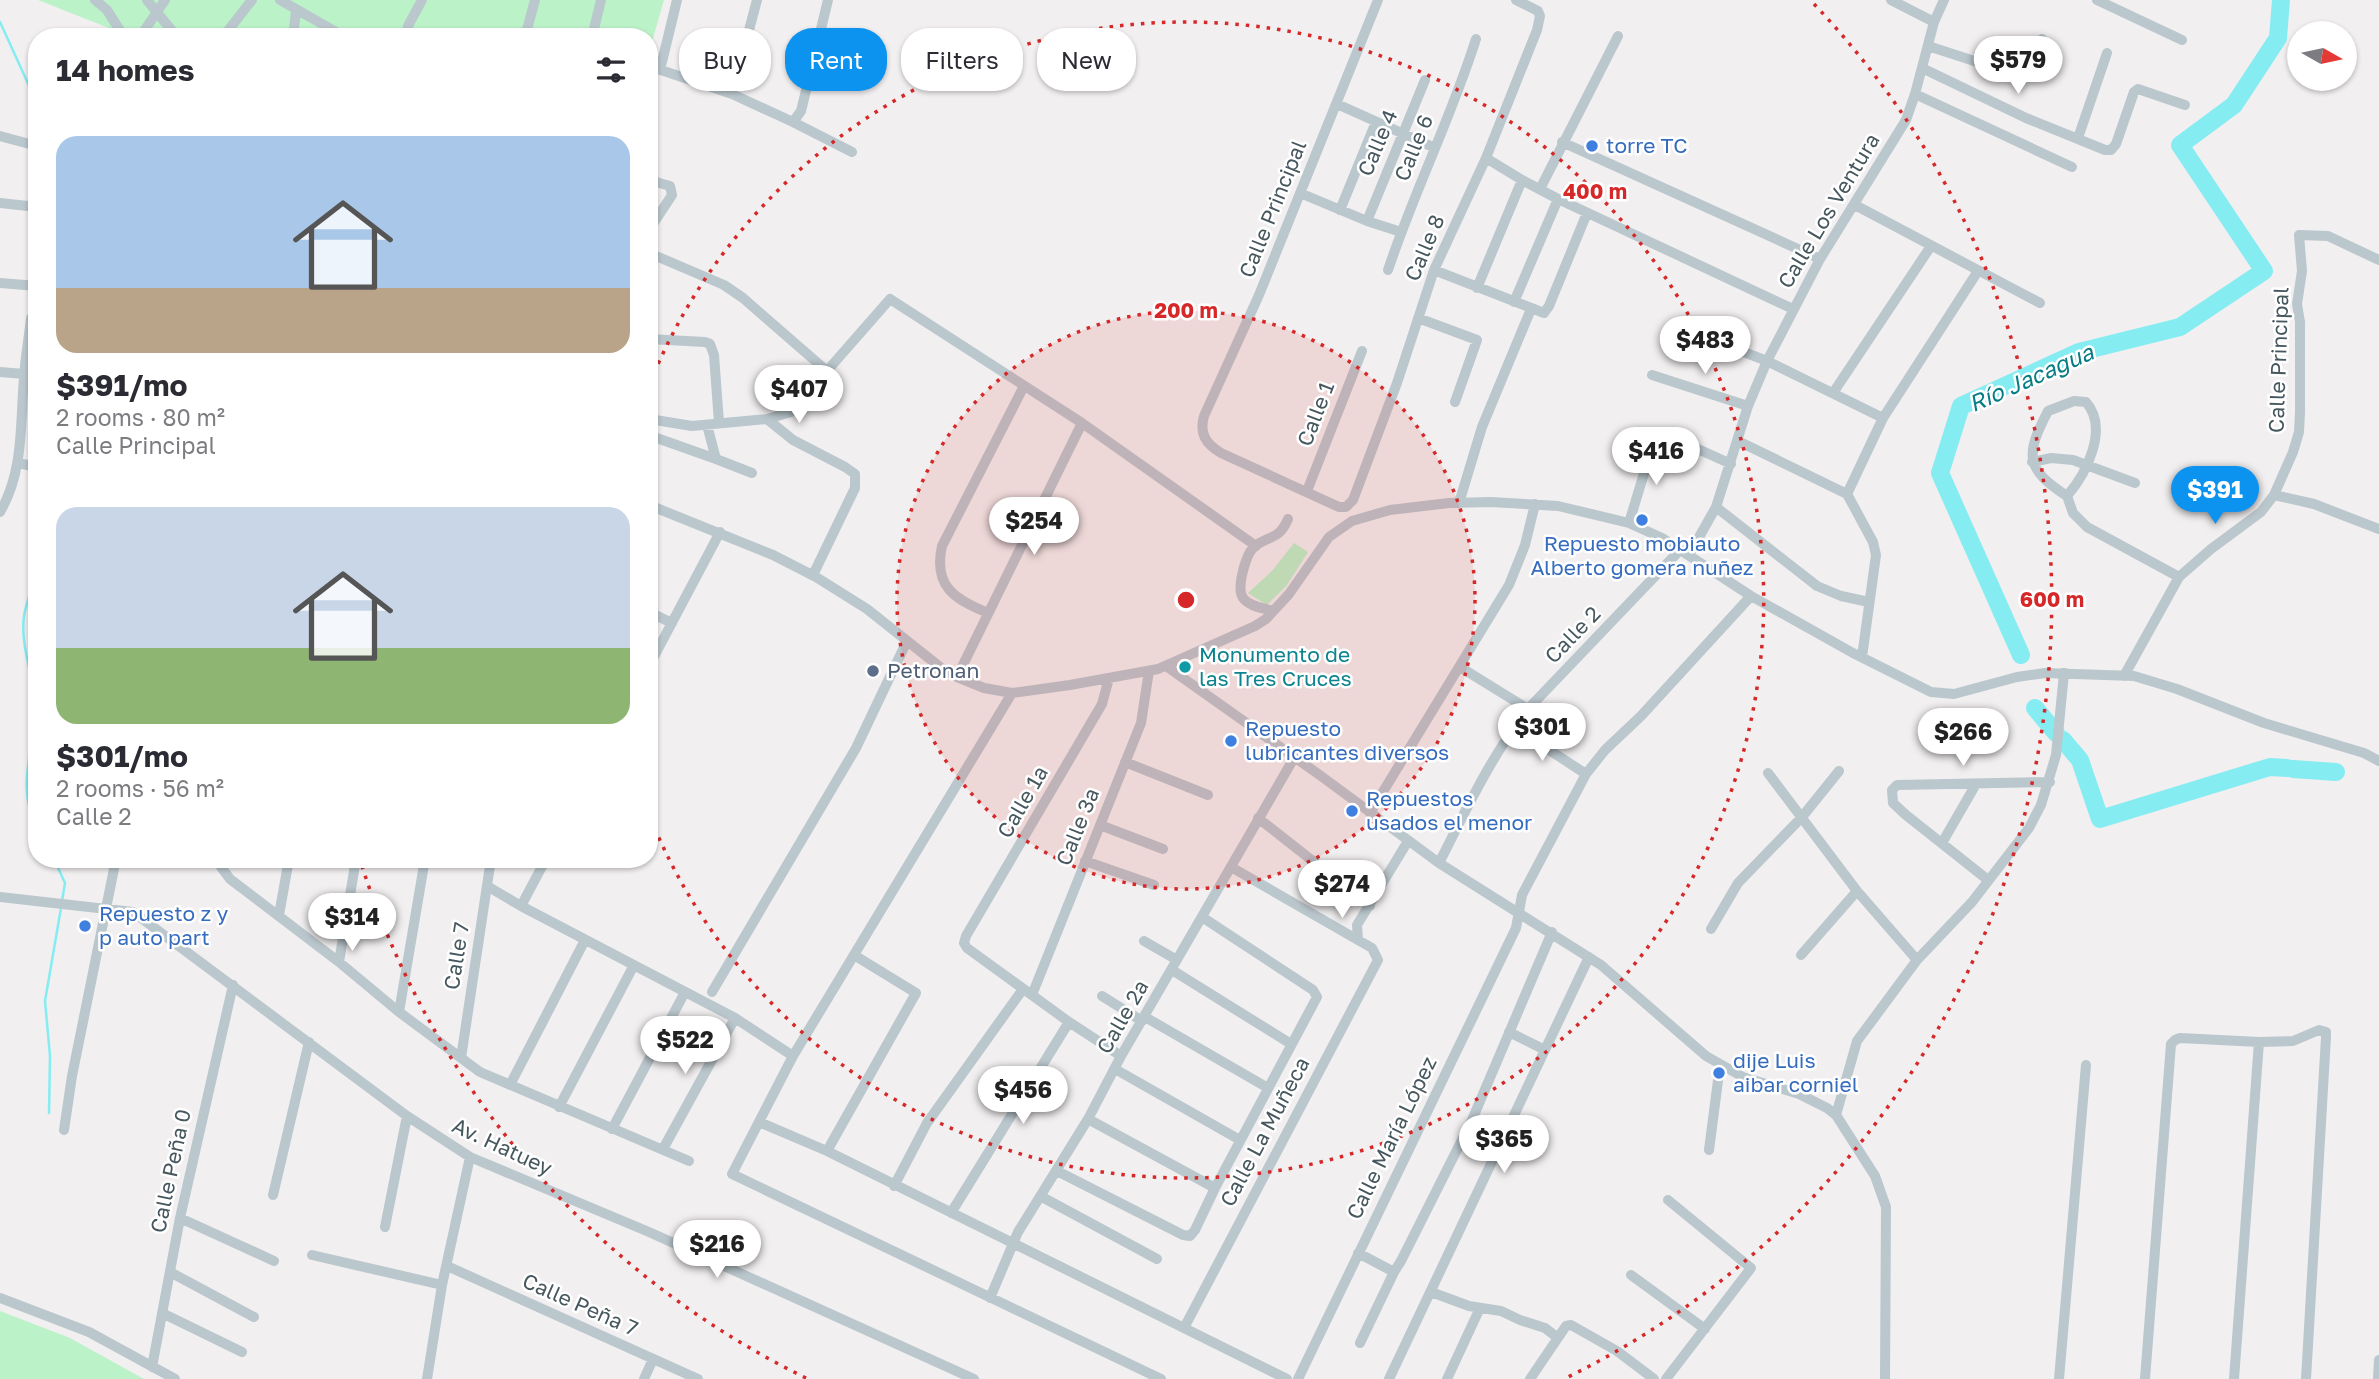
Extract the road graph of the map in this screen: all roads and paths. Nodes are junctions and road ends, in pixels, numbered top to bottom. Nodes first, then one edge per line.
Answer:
1 (95, 0) edge
2 (147, 0) edge
3 (166, 0) edge
4 (252, 0) edge
5 (280, 0) edge
6 (422, 0) edge
7 (535, 0) edge
8 (601, 0) edge
9 (677, 0) edge
10 (757, 0) edge
11 (828, 0) edge
12 (1378, 0) edge
13 (1516, 0) edge
14 (1891, 0) edge
15 (1944, 0) edge
16 (2097, 0) edge
17 (296, 10) junction
18 (156, 13) junction
19 (1934, 22) junction
20 (118, 28) edge
21 (147, 28) edge
22 (169, 28) edge
23 (230, 28) edge
24 (294, 28) edge
25 (329, 28) edge
26 (407, 28) edge
27 (527, 28) edge
28 (595, 28) edge
29 (1618, 36) dead end
30 (1476, 39) dead end
31 (2042, 39) dead end
32 (2182, 40) dead end
33 (1928, 47) junction
34 (658, 51) edge
35 (2107, 53) dead end
36 (1922, 68) junction
37 (658, 69) edge
38 (1425, 79) dead end
39 (732, 94) junction
40 (1915, 94) junction
41 (1337, 104) junction
42 (2185, 105) dead end
43 (793, 122) junction
44 (1376, 122) junction
45 (1402, 134) junction
46 (0, 136) edge
47 (2078, 138) junction
48 (1562, 142) junction
49 (28, 144) edge
50 (1435, 148) junction
51 (852, 152) dead end
52 (1486, 158) junction
53 (2072, 167) dead end
54 (1522, 180) junction
55 (658, 183) edge
56 (1539, 189) junction
57 (1300, 193) junction
58 (1558, 199) junction
59 (0, 203) edge
60 (1855, 205) junction
61 (28, 206) edge
62 (1340, 210) junction
63 (1587, 213) junction
64 (658, 216) edge
65 (1367, 221) junction
66 (1401, 232) junction
67 (1931, 246) junction
68 (658, 257) edge
69 (1820, 259) junction
70 (2379, 260) edge
71 (1388, 270) dead end
72 (1434, 270) junction
73 (1978, 271) junction
74 (0, 283) edge
75 (28, 285) edge
76 (1477, 288) junction
77 (1514, 302) junction
78 (2039, 303) dead end
79 (1531, 309) junction
80 (1793, 309) junction
81 (1418, 318) junction
82 (1684, 329) dead end
83 (658, 339) edge
84 (28, 342) edge
85 (1362, 351) dead end
86 (1767, 361) junction
87 (0, 372) edge
88 (828, 372) junction
89 (24, 374) junction
90 (1652, 375) dead end
91 (1024, 386) junction
92 (1833, 393) junction
93 (1455, 402) dead end
94 (1748, 406) junction
95 (1883, 418) junction
96 (767, 419) junction
97 (658, 420) edge
98 (1082, 423) junction
99 (719, 424) junction
100 (707, 425) junction
101 (658, 438) edge
102 (1738, 442) junction
103 (716, 460) junction
104 (2032, 462) junction
105 (18, 463) junction
106 (1731, 464) junction
107 (28, 465) edge
108 (2086, 465) junction
109 (752, 474) dead end
110 (2135, 483) dead end
111 (1307, 491) junction
112 (1847, 494) junction
113 (2274, 495) junction
114 (2067, 496) junction
115 (1459, 503) junction
116 (1535, 504) junction
117 (1346, 507) junction
118 (1716, 507) junction
119 (658, 508) edge
120 (0, 512) edge
121 (1288, 519) dead end
122 (1352, 521) junction
123 (1629, 523) junction
124 (2379, 529) edge
125 (720, 532) junction
126 (1256, 546) junction
127 (1684, 552) junction
128 (813, 575) junction
129 (2179, 577) junction
130 (1751, 596) junction
131 (1869, 602) junction
132 (1273, 611) junction
133 (988, 613) junction
134 (658, 616) edge
135 (673, 623) junction
136 (907, 641) junction
137 (658, 650) edge
138 (1862, 657) junction
139 (1166, 666) junction
140 (1460, 667) junction
141 (1149, 671) junction
142 (2064, 673) junction
143 (2124, 676) junction
144 (957, 677) junction
145 (1109, 678) junction
146 (1012, 693) junction
147 (1528, 709) junction
148 (1514, 727) junction
149 (1294, 758) junction
150 (2379, 761) edge
151 (1125, 762) junction
152 (1839, 771) dead end
153 (1768, 773) dead end
154 (1586, 774) junction
155 (2050, 782) junction
156 (1976, 784) junction
157 (1208, 795) dead end
158 (1370, 813) junction
159 (1802, 817) junction
160 (1258, 818) junction
161 (1100, 824) junction
162 (1408, 841) junction
163 (1942, 843) junction
164 (1163, 849) dead end
165 (1085, 861) junction
166 (1439, 863) junction
167 (1231, 867) junction
168 (114, 868) edge
169 (222, 868) edge
170 (287, 868) edge
171 (355, 868) edge
172 (423, 868) edge
173 (490, 868) edge
174 (541, 868) edge
175 (1988, 880) junction
176 (1154, 885) dead end
177 (488, 886) junction
178 (1857, 891) junction
179 (3, 899) edge
180 (521, 906) junction
181 (1370, 906) junction
182 (106, 908) junction
183 (1518, 914) junction
184 (279, 915) junction
185 (1202, 917) junction
186 (1711, 929) dead end
187 (1552, 932) junction
188 (585, 940) junction
189 (1358, 940) junction
190 (1144, 941) dead end
191 (854, 955) junction
192 (1801, 955) dead end
193 (1589, 957) junction
194 (1917, 960) junction
195 (339, 962) junction
196 (634, 965) junction
197 (1175, 965) junction
198 (233, 985) junction
199 (685, 992) junction
200 (712, 992) dead end
201 (1028, 992) junction
202 (1102, 996) dead end
203 (398, 1012) junction
204 (735, 1018) junction
205 (1144, 1019) junction
206 (1069, 1022) junction
207 (1509, 1032) junction
208 (309, 1042) junction
209 (2259, 1042) junction
210 (1292, 1044) junction
211 (1545, 1050) junction
212 (793, 1056) junction
213 (1121, 1056) junction
214 (461, 1058) junction
215 (1720, 1065) junction
216 (2086, 1065) dead end
217 (1115, 1069) junction
218 (510, 1084) junction
219 (1268, 1088) junction
220 (559, 1107) junction
221 (1836, 1115) junction
222 (407, 1116) junction
223 (1088, 1119) junction
224 (759, 1122) junction
225 (612, 1129) junction
226 (64, 1130) dead end
227 (1240, 1140) junction
228 (663, 1149) junction
229 (1709, 1150) dead end
230 (827, 1151) junction
231 (470, 1157) junction
232 (689, 1161) dead end
233 (1057, 1171) junction
234 (894, 1186) junction
235 (1215, 1188) junction
236 (273, 1195) dead end
237 (1042, 1197) junction
238 (1668, 1200) dead end
239 (951, 1213) junction
240 (180, 1218) junction
241 (385, 1227) dead end
242 (1013, 1243) junction
243 (1358, 1253) junction
244 (312, 1255) dead end
245 (1157, 1259) dead end
246 (274, 1261) dead end
247 (447, 1266) junction
248 (170, 1272) junction
249 (1394, 1272) junction
250 (1631, 1275) dead end
251 (442, 1285) junction
252 (1431, 1292) junction
253 (0, 1298) edge
254 (990, 1298) junction
255 (1480, 1308) junction
256 (162, 1313) junction
257 (254, 1317) dead end
258 (1184, 1328) junction
259 (1704, 1329) junction
260 (1558, 1338) junction
261 (1360, 1343) dead end
262 (242, 1352) dead end
263 (653, 1359) junction
264 (2379, 1360) edge
265 (152, 1367) junction
266 (175, 1379) edge
267 (427, 1379) edge
268 (644, 1379) edge
269 (698, 1379) edge
270 (974, 1379) edge
271 (1161, 1379) edge
272 (1287, 1379) edge
273 (1298, 1379) edge
274 (1389, 1379) edge
275 (1447, 1379) edge
276 (1530, 1379) edge
277 (1654, 1379) edge
278 (1666, 1379) edge
279 (1885, 1379) edge
280 (2059, 1379) edge
281 (2145, 1379) edge
282 (2234, 1379) edge
283 (2306, 1379) edge
284 (2378, 1379) edge

1 - 20 street
2 - 18 street
3 - 18 street
4 - 23 street
5 - 17 street
6 - 26 street
7 - 27 street
8 - 28 street
9 - 34 street
10 - 39 street
11 - 43 street
12 - 41 street, Calle Principal
13 - 52 street, Calle 8
14 - 19 street
15 - 19 street, Calle Los Ventura
16 - 32 street
17 - 24 street
17 - 25 street
18 - 21 street
18 - 22 street
19 - 33 street, Calle Los Ventura
29 - 48 street
30 - 50 street, Calle 6
31 - 33 street
33 - 36 street, Calle Los Ventura
35 - 47 street
36 - 40 street, Calle Los Ventura
36 - 47 street
37 - 39 street
38 - 45 street, Calle 4
39 - 43 street
40 - 53 street
40 - 60 street, Calle Los Ventura
41 - 44 street
41 - 57 street, Calle Principal
42 - 47 street
43 - 51 street
44 - 45 street
44 - 62 street
45 - 50 street
45 - 65 street, Calle 4
46 - 49 street
48 - 56 street
48 - 69 street
50 - 66 street, Calle 6
52 - 54 street
52 - 72 street, Calle 8
54 - 56 street
54 - 76 street
55 - 64 street
56 - 58 street
57 - 62 street
57 - 111 street, Calle Principal
58 - 63 street
58 - 77 street
59 - 61 street
60 - 67 street
60 - 69 street, Calle Los Ventura
62 - 65 street
63 - 79 street
63 - 80 street
65 - 66 street
66 - 71 street, Calle 6
67 - 73 street
67 - 92 street
68 - 88 street
69 - 80 street, Calle Los Ventura
70 - 113 street, Calle Principal
72 - 76 street
72 - 81 street, Calle 8
73 - 78 street
73 - 95 street
74 - 75 street
76 - 77 street
77 - 79 street
79 - 115 street
80 - 86 street, Calle Los Ventura
81 - 93 street
81 - 117 street, Calle 8
82 - 86 street
83 - 99 street
84 - 89 street
85 - 111 street, Calle 1
86 - 92 street
86 - 94 street, Calle Los Ventura
87 - 89 street
88 - 91 street
88 - 96 street
89 - 105 street
90 - 94 street
91 - 98 street
91 - 133 street
92 - 95 street
94 - 102 street, Calle Los Ventura
95 - 112 street
96 - 99 street
96 - 128 street
97 - 100 street
98 - 126 street
98 - 133 street
99 - 100 street
100 - 103 street
101 - 103 street
102 - 106 street, Calle Los Ventura
102 - 112 street
103 - 109 street
104 - 108 street
104 - 108 street
104 - 114 street
105 - 107 street
105 - 120 street
106 - 118 street, Calle Los Ventura
106 - 123 street
108 - 110 street
108 - 114 street
111 - 117 street, Calle Principal
112 - 131 street
113 - 124 street
113 - 129 street, Calle Principal
114 - 129 street
115 - 116 street
115 - 122 street
116 - 123 street
116 - 140 street
117 - 122 street
118 - 127 street, Calle Los Ventura
118 - 131 street
119 - 125 street
121 - 126 street
122 - 132 street
123 - 127 street
125 - 128 street
125 - 135 street
126 - 132 street
127 - 130 street
127 - 147 street, Calle 2
128 - 136 street
129 - 143 street, Calle Principal
130 - 138 street
130 - 154 street, Calle María López
131 - 138 street
132 - 139 street
133 - 144 street
134 - 135 street
135 - 137 street
136 - 144 street
136 - 200 street
138 - 142 street
139 - 141 street
139 - 149 street
140 - 147 street
140 - 158 street
141 - 145 street
141 - 151 street, Calle 3a
142 - 143 street
142 - 155 street
143 - 150 street
144 - 146 street
145 - 146 street
145 - 201 street, Calle 1a
146 - 191 street
147 - 148 street, Calle 2
148 - 154 street
148 - 166 street, Calle 2
149 - 158 street
149 - 160 street, Calle 2a
151 - 157 street
151 - 161 street, Calle 3a
152 - 159 street
153 - 159 street
154 - 183 street, Calle María López
155 - 156 street
155 - 175 street
156 - 163 street
156 - 163 street
158 - 162 street
159 - 178 street
159 - 186 street
160 - 167 street, Calle 2a
160 - 181 street
161 - 164 street
161 - 165 street, Calle 3a
162 - 166 street
162 - 181 street
163 - 175 street
165 - 176 street
165 - 201 street, Calle 3a
166 - 183 street
167 - 185 street, Calle 2a
167 - 189 street
168 - 182 street
169 - 184 street
170 - 184 street
171 - 195 street
172 - 203 street
173 - 177 street, Calle 7
174 - 180 street
175 - 194 street
177 - 180 street
177 - 214 street, Calle 7
178 - 192 street
178 - 194 street
179 - 182 street, Av. Hatuey
180 - 188 street
181 - 189 street
182 - 198 street, Av. Hatuey
182 - 226 street
183 - 187 street
183 - 243 street, Calle María López
184 - 195 street
185 - 197 street, Calle 2a
185 - 210 street
187 - 193 street
187 - 207 street
188 - 196 street
188 - 218 street
189 - 258 street, Calle La Muñeca
190 - 197 street
191 - 212 street
191 - 230 street
193 - 211 street
193 - 215 street
194 - 221 street
195 - 203 street
196 - 199 street
196 - 220 street
197 - 205 street, Calle 2a
197 - 210 street
198 - 208 street, Av. Hatuey
198 - 240 street, Calle Peña 0
199 - 204 street
199 - 225 street
201 - 206 street
201 - 234 street, Calle 3a
202 - 205 street
203 - 214 street
204 - 212 street
204 - 228 street
205 - 213 street, Calle 2a
205 - 219 street
206 - 213 street
206 - 239 street
207 - 211 street
207 - 249 street
208 - 222 street, Av. Hatuey
208 - 236 street
209 - 281 street
209 - 282 street
209 - 283 street
210 - 219 street
211 - 252 street
212 - 224 street
213 - 217 street, Calle 2a
214 - 218 street
215 - 221 street
215 - 229 street
216 - 280 street
217 - 223 street, Calle 2a
217 - 227 street
218 - 220 street
219 - 227 street
220 - 225 street
221 - 279 street
222 - 231 street, Av. Hatuey
222 - 241 street
223 - 233 street, Calle 2a
223 - 235 street
224 - 230 street
224 - 254 street
225 - 228 street
227 - 235 street
228 - 232 street
230 - 234 street
231 - 247 street
231 - 270 street, Av. Hatuey
233 - 235 street
233 - 237 street, Calle 2a
234 - 239 street
237 - 242 street, Calle 2a
237 - 245 street
238 - 259 street
239 - 242 street
240 - 246 street
240 - 248 street, Calle Peña 0
242 - 254 street, Calle 2a
242 - 258 street
243 - 249 street
243 - 273 street, Calle María López
244 - 251 street
247 - 251 street
247 - 263 street, Calle Peña 7
248 - 256 street, Calle Peña 0
248 - 257 street
249 - 261 street
250 - 259 street
251 - 267 street
252 - 255 street
252 - 274 street
253 - 265 street
254 - 271 street
255 - 260 street
255 - 275 street
256 - 262 street
256 - 265 street, Calle Peña 0
258 - 272 street
259 - 278 street
260 - 276 street
260 - 277 street
263 - 268 street
263 - 269 street, Calle Peña 7
264 - 284 street
265 - 266 street

